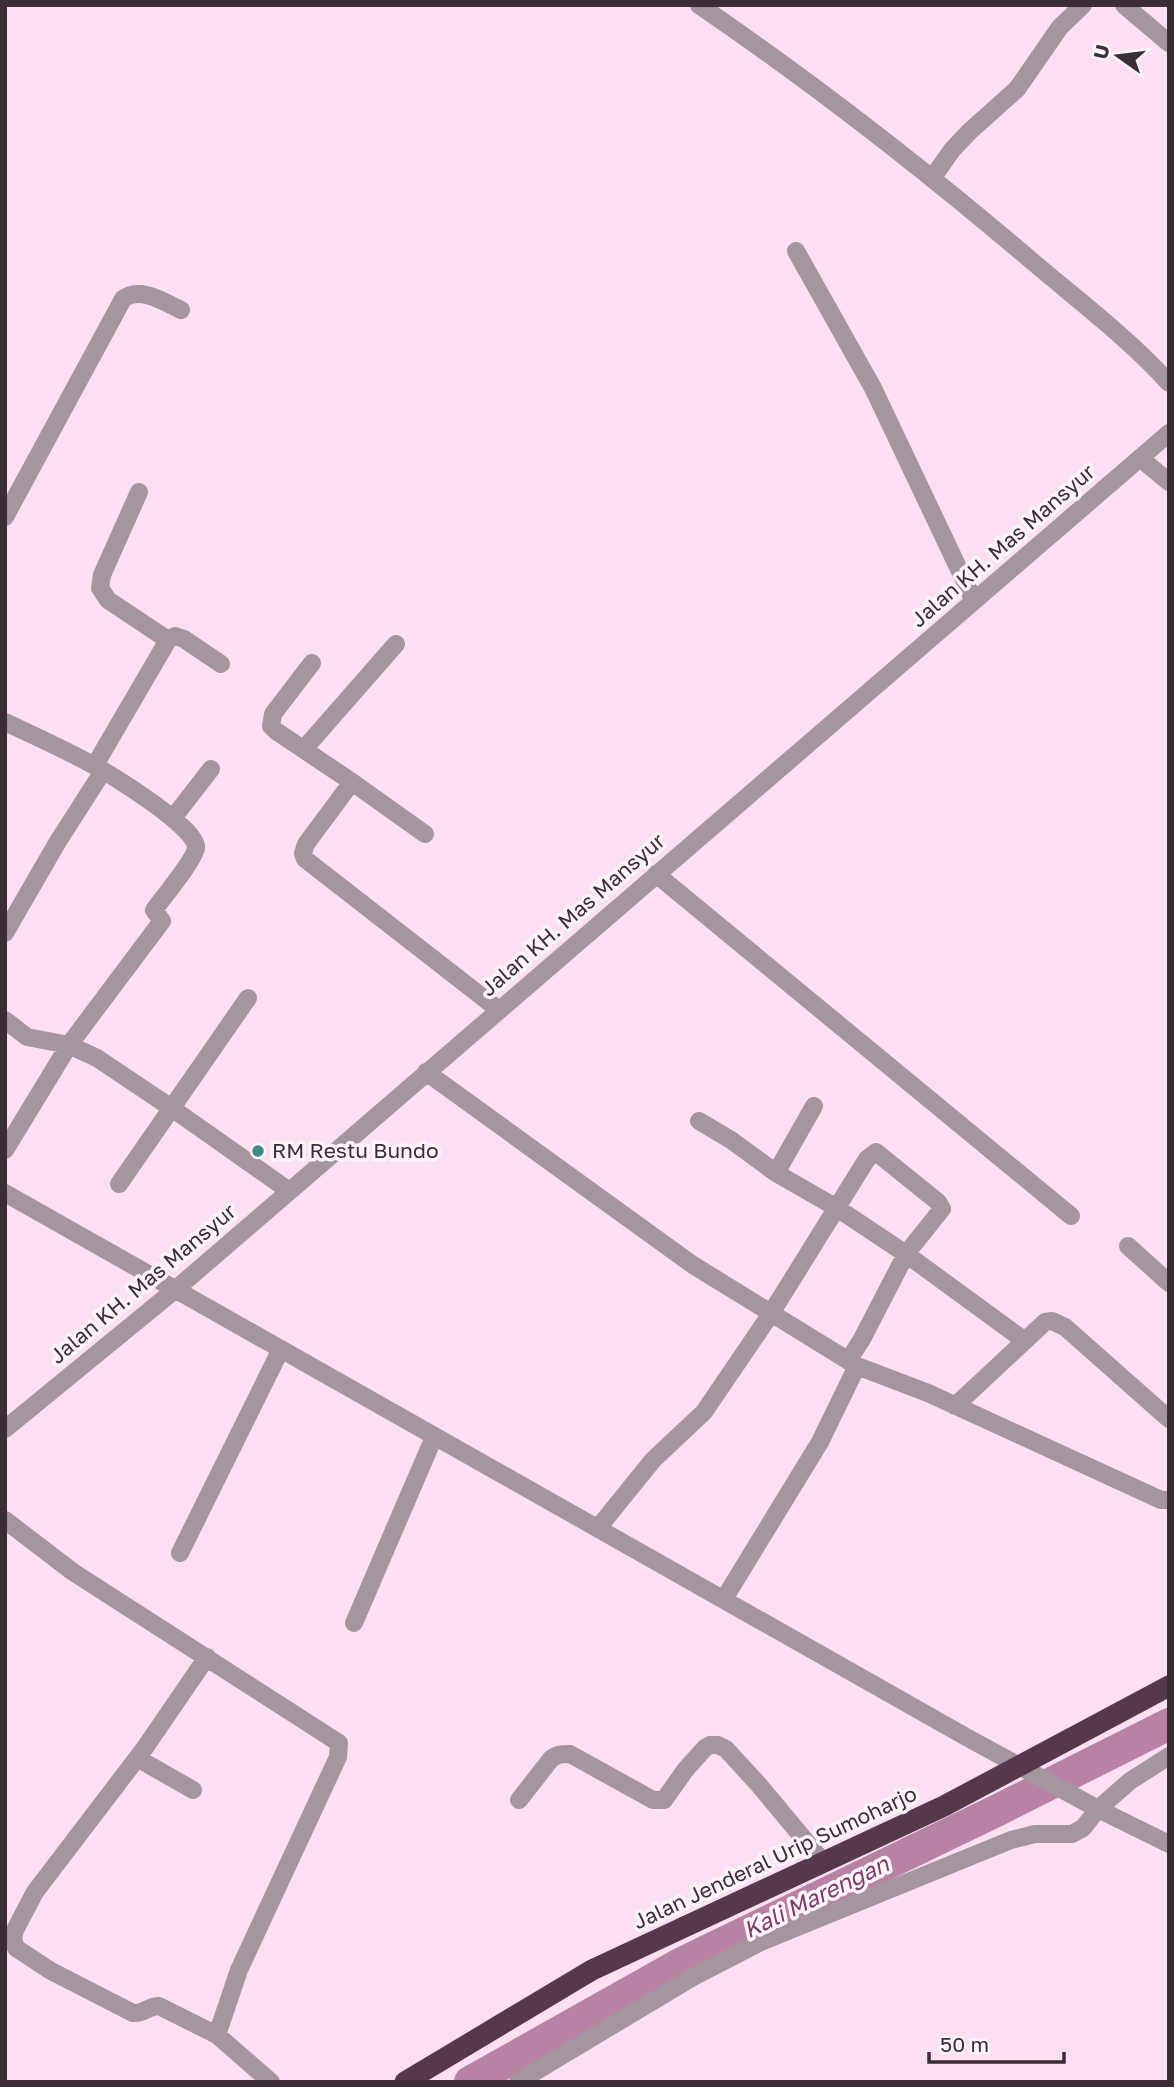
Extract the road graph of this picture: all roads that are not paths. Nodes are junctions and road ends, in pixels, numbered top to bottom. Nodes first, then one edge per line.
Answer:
1 (699, 5) edge
2 (1083, 5) edge
3 (1124, 5) edge
4 (1169, 43) edge
5 (933, 177) junction
6 (796, 251) dead end
7 (181, 310) dead end
8 (1169, 383) edge
9 (1169, 433) edge
10 (1140, 458) junction
11 (1169, 482) edge
12 (139, 492) dead end
13 (5, 517) edge
14 (974, 601) junction
15 (168, 640) junction
16 (396, 644) dead end
17 (312, 663) dead end
18 (221, 664) dead end
19 (5, 722) edge
20 (304, 749) junction
21 (99, 768) junction
22 (211, 769) dead end
23 (352, 782) junction
24 (173, 818) junction
25 (425, 834) dead end
26 (656, 874) junction
27 (5, 933) edge
28 (248, 998) dead end
29 (499, 1010) junction
30 (5, 1020) edge
31 (69, 1045) junction
32 (426, 1072) junction
33 (814, 1106) dead end
34 (173, 1109) junction
35 (699, 1121) dead end
36 (5, 1150) edge
37 (776, 1173) junction
38 (119, 1184) dead end
39 (288, 1190) junction
40 (5, 1193) edge
41 (837, 1208) junction
42 (1071, 1216) dead end
43 (1128, 1246) dead end
44 (906, 1254) junction
45 (1169, 1283) edge
46 (176, 1289) junction
47 (770, 1315) junction
48 (1025, 1340) junction
49 (281, 1349) junction
50 (852, 1363) junction
51 (955, 1406) junction
52 (1169, 1419) edge
53 (5, 1429) edge
54 (434, 1437) junction
55 (1169, 1500) edge
56 (5, 1520) edge
57 (598, 1528) junction
58 (180, 1553) dead end
59 (724, 1599) junction
60 (354, 1623) dead end
61 (207, 1657) junction
62 (1169, 1686) edge
63 (1169, 1756) edge
64 (137, 1758) junction
65 (1022, 1766) junction
66 (193, 1790) dead end
67 (519, 1800) dead end
68 (1093, 1806) junction
69 (1169, 1844) edge
70 (824, 1863) junction
71 (217, 2035) junction
72 (271, 2082) edge
73 (405, 2082) edge
74 (518, 2082) edge

1 - 5 street
2 - 5 street
3 - 4 street
5 - 8 street
6 - 14 street
7 - 13 street
9 - 10 street, Jalan KH. Mas Mansyur
10 - 11 street
10 - 14 street, Jalan KH. Mas Mansyur
12 - 15 street
14 - 26 street, Jalan KH. Mas Mansyur
15 - 18 street
15 - 21 street
16 - 20 street
17 - 20 street
19 - 21 street
20 - 23 street
21 - 24 street
21 - 27 street
22 - 24 street
23 - 25 street
23 - 29 street
24 - 31 street
26 - 29 street, Jalan KH. Mas Mansyur
26 - 42 street
28 - 34 street
29 - 32 street, Jalan KH. Mas Mansyur
30 - 31 street
31 - 34 street
31 - 36 street
32 - 39 street, Jalan KH. Mas Mansyur
32 - 47 street
33 - 37 street
34 - 38 street
34 - 39 street
35 - 37 street
37 - 41 street
39 - 46 street, Jalan KH. Mas Mansyur
40 - 46 street
41 - 44 street
41 - 44 street
41 - 47 street
43 - 45 street
44 - 48 street
44 - 50 street
46 - 49 street
46 - 53 street, Jalan KH. Mas Mansyur
47 - 50 street
47 - 57 street
48 - 51 street
48 - 52 street
49 - 54 street
49 - 58 street
50 - 51 street
50 - 59 street
51 - 55 street
54 - 57 street
54 - 60 street
56 - 61 street
57 - 59 street
59 - 65 street
61 - 64 street
61 - 71 street
62 - 65 highway, Jalan Jenderal Urip Sumoharjo
63 - 68 street
64 - 66 street
64 - 71 street
65 - 68 street
65 - 70 highway, Jalan Jenderal Urip Sumoharjo
67 - 70 street
68 - 69 street
68 - 74 street
70 - 73 highway, Jalan Jenderal Urip Sumoharjo
71 - 72 street

